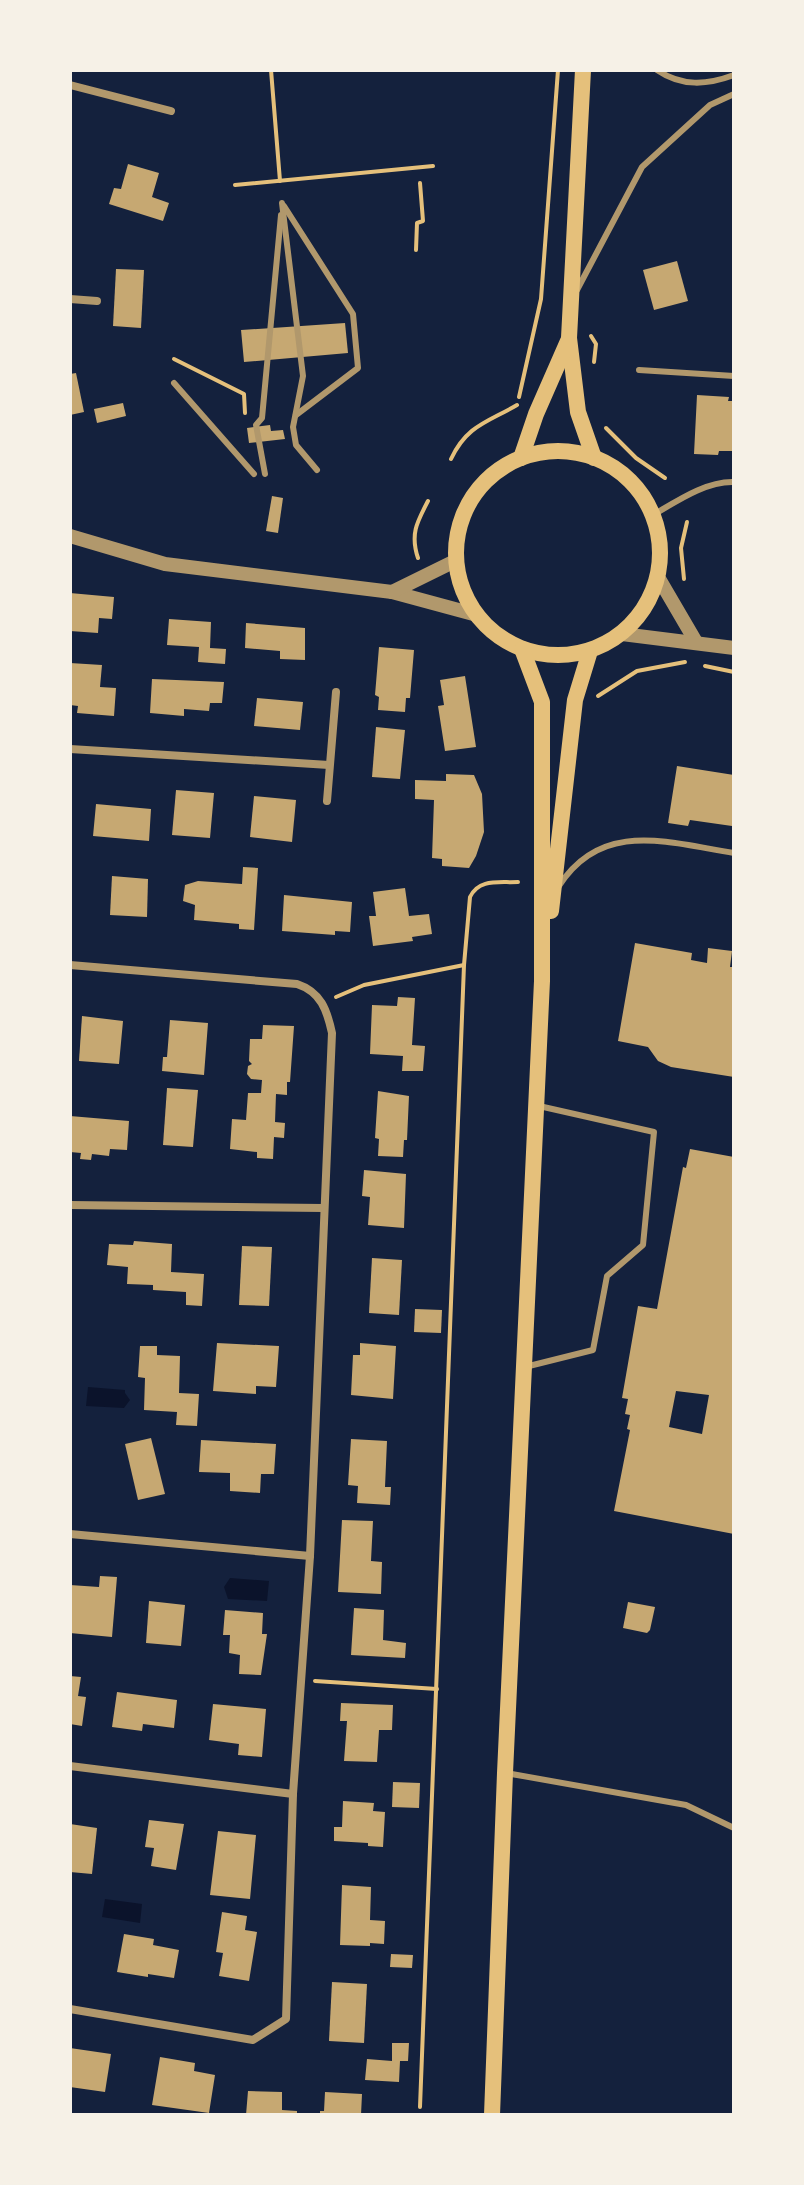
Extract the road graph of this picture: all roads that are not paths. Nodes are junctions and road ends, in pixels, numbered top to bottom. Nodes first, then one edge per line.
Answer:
1 (583, 70) edge
2 (657, 70) edge
3 (734, 75) edge
4 (70, 85) edge
5 (734, 94) edge
6 (171, 111) dead end
7 (282, 203) junction
8 (70, 299) edge
9 (97, 301) dead end
10 (570, 304) junction
11 (569, 338) junction
12 (639, 370) dead end
13 (734, 376) edge
14 (174, 383) dead end
15 (295, 415) junction
16 (521, 458) junction
17 (594, 458) junction
18 (317, 470) dead end
19 (254, 474) dead end
20 (265, 474) dead end
21 (734, 482) edge
22 (653, 515) junction
23 (70, 536) edge
24 (457, 560) junction
25 (658, 577) junction
26 (392, 592) junction
27 (477, 615) junction
28 (622, 634) junction
29 (696, 642) junction
30 (734, 648) edge
31 (522, 649) junction
32 (590, 651) junction
33 (336, 692) dead end
34 (70, 749) edge
35 (329, 765) junction
36 (327, 801) dead end
37 (734, 853) edge
38 (553, 895) junction
39 (70, 965) edge
40 (542, 968) junction
41 (537, 1105) junction
42 (70, 1205) edge
43 (323, 1208) junction
44 (70, 1212) edge
45 (525, 1367) junction
46 (70, 1534) edge
47 (310, 1556) junction
48 (70, 1766) edge
49 (505, 1773) junction
50 (293, 1794) junction
51 (734, 1828) edge
52 (70, 2009) edge
53 (492, 2115) edge

1 - 10 main road
2 - 3 lane
4 - 6 street
5 - 10 lane
7 - 15 lane
7 - 15 lane
7 - 20 lane
8 - 9 street
10 - 11 main road
11 - 16 main road
11 - 17 main road
12 - 13 lane
14 - 19 lane
15 - 18 lane
16 - 17 main road
16 - 24 main road
17 - 22 main road
21 - 22 lane
22 - 25 main road
23 - 26 street
24 - 26 street
24 - 27 main road
25 - 28 main road
25 - 29 street
26 - 27 street
27 - 31 main road
28 - 29 street
28 - 32 main road
29 - 30 street
31 - 32 main road
31 - 40 main road
32 - 38 main road
33 - 35 street
34 - 35 street
35 - 36 street
37 - 38 lane
38 - 40 main road
39 - 43 street
40 - 41 main road
41 - 45 main road
41 - 45 lane
42 - 43 street
42 - 44 street
43 - 47 street
45 - 49 main road
46 - 47 street
47 - 50 street
48 - 50 street
49 - 51 lane
49 - 53 main road
50 - 52 street

